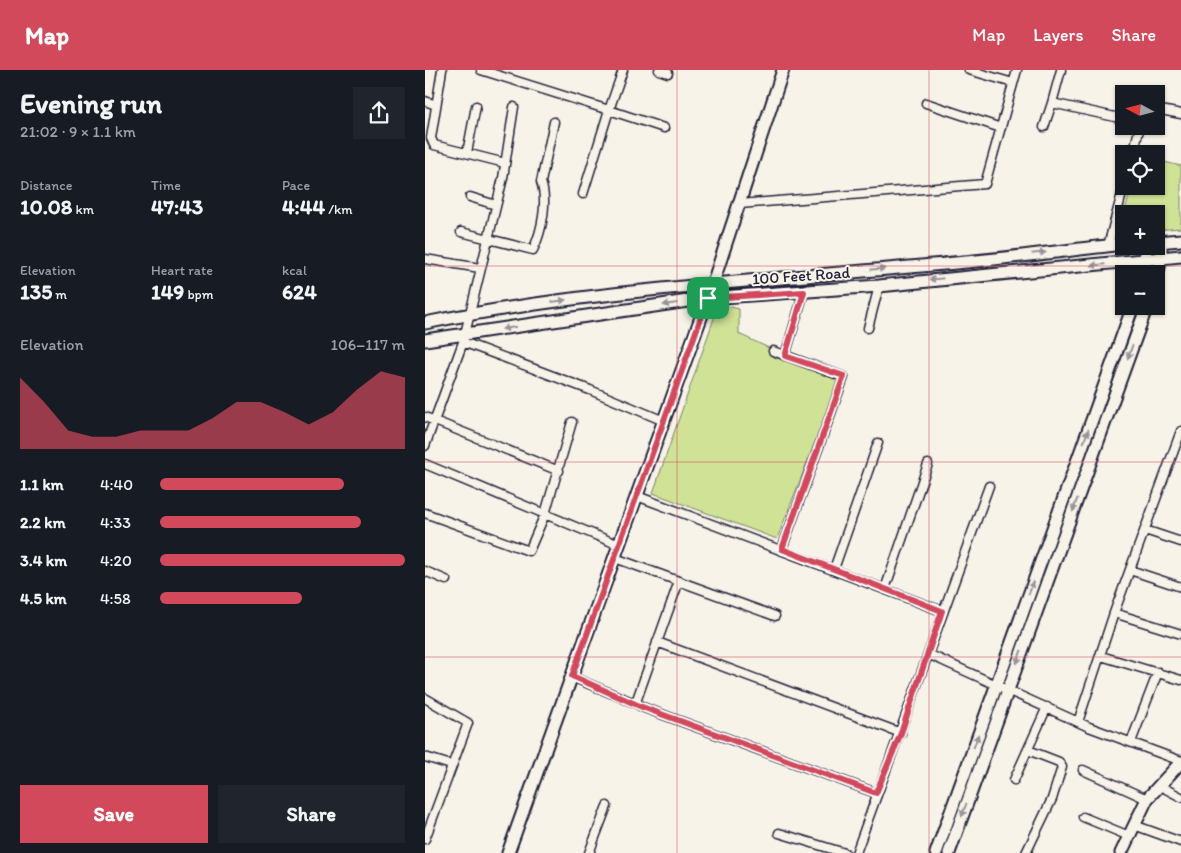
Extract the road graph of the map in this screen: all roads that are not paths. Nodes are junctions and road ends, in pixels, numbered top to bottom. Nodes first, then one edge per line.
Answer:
1 (442, 70) edge
2 (481, 70) edge
3 (623, 70) edge
4 (659, 70) edge
5 (783, 70) edge
6 (969, 70) edge
7 (1017, 70) edge
8 (1061, 70) edge
9 (668, 73) dead end
10 (1013, 83) junction
11 (425, 101) edge
12 (1052, 103) junction
13 (926, 104) dead end
14 (436, 105) junction
15 (475, 106) dead end
16 (514, 107) dead end
17 (609, 110) junction
18 (1165, 111) edge
19 (1181, 114) edge
20 (1115, 117) edge
21 (554, 122) dead end
22 (1044, 127) dead end
23 (664, 128) dead end
24 (1001, 128) junction
25 (467, 153) junction
26 (505, 163) junction
27 (583, 194) dead end
28 (1122, 195) edge
29 (470, 198) dead end
30 (740, 204) junction
31 (496, 205) junction
32 (461, 232) dead end
33 (488, 239) junction
34 (1181, 240) edge
35 (1165, 241) edge
36 (1115, 245) edge
37 (1108, 246) junction
38 (1147, 255) edge
39 (1161, 255) edge
40 (1181, 256) edge
41 (1161, 258) junction
42 (425, 259) edge
43 (1147, 260) junction
44 (1146, 265) edge
45 (1159, 265) edge
46 (480, 268) junction
47 (713, 282) junction
48 (879, 286) junction
49 (804, 292) junction
50 (708, 298) junction
51 (469, 314) junction
52 (1130, 315) edge
53 (1144, 315) edge
54 (425, 323) edge
55 (868, 328) dead end
56 (464, 339) junction
57 (425, 340) edge
58 (773, 351) dead end
59 (785, 356) junction
60 (425, 417) edge
61 (435, 421) junction
62 (664, 421) junction
63 (572, 422) dead end
64 (1181, 431) edge
65 (879, 443) dead end
66 (425, 446) edge
67 (425, 464) edge
68 (928, 464) dead end
69 (559, 471) junction
70 (989, 486) dead end
71 (637, 496) junction
72 (425, 513) edge
73 (545, 514) junction
74 (1145, 530) junction
75 (1181, 542) edge
76 (619, 545) junction
77 (782, 549) junction
78 (615, 558) junction
79 (834, 569) junction
80 (1130, 570) junction
81 (425, 571) edge
82 (446, 580) dead end
83 (679, 581) junction
84 (1181, 587) edge
85 (885, 589) junction
86 (942, 611) junction
87 (1114, 613) junction
88 (775, 616) dead end
89 (1181, 634) edge
90 (657, 642) junction
91 (928, 654) junction
92 (1101, 656) junction
93 (1158, 672) junction
94 (572, 676) junction
95 (1181, 680) edge
96 (1002, 686) junction
97 (425, 698) edge
98 (637, 704) junction
99 (1047, 707) junction
100 (1078, 722) junction
101 (901, 733) junction
102 (1131, 742) junction
103 (1028, 750) junction
104 (425, 757) edge
105 (1181, 761) edge
106 (451, 764) junction
107 (1083, 770) dead end
108 (1014, 780) dead end
109 (1160, 786) junction
110 (876, 793) junction
111 (1181, 797) edge
112 (1147, 799) junction
113 (607, 806) dead end
114 (1083, 816) dead end
115 (1134, 824) junction
116 (779, 833) dead end
117 (1129, 836) junction
118 (425, 839) edge
119 (1181, 842) edge
120 (508, 853) edge
121 (589, 853) edge
122 (845, 853) edge
123 (856, 853) edge
124 (936, 853) edge
125 (949, 853) edge
126 (1026, 853) edge
127 (1121, 853) edge

1 - 14 street
2 - 17 street
3 - 17 street
4 - 9 street
5 - 30 street
6 - 10 street
7 - 10 street
8 - 12 street
10 - 24 street
11 - 14 street
12 - 20 street
12 - 22 street
13 - 24 street
14 - 25 street
15 - 25 street
16 - 26 street
17 - 23 street
17 - 27 street
18 - 19 street
21 - 33 street
24 - 30 street
25 - 26 street
26 - 31 street
28 - 37 street
29 - 31 street
30 - 47 street
31 - 33 street
32 - 33 street
33 - 46 street
34 - 35 street
36 - 37 street, 100 Feet Road
47 -> 37 street, 100 Feet Road
38 - 43 street
39 - 41 street
40 - 41 street, 100 Feet Road
41 - 43 street, 100 Feet Road
41 - 45 street
42 - 46 street
43 - 44 street
43 -> 48 street, 100 Feet Road
46 - 51 street
47 - 50 street
51 -> 47 street, 100 Feet Road
48 - 49 street, 100 Feet Road
48 - 55 street
49 - 50 street, 100 Feet Road
49 - 59 street
50 -> 56 street, 100 Feet Road
50 - 62 street
51 - 54 street, 100 Feet Road
51 - 56 street
96 -> 52 street
53 -> 96 street
56 - 57 street, 100 Feet Road
56 - 61 street
56 - 62 street
58 - 59 street
59 - 77 street
60 - 61 street
61 - 66 street
61 - 69 street
62 - 71 street
63 - 69 street
64 - 74 street
65 - 79 street
67 - 73 street
68 - 85 street
69 - 73 street
70 - 86 street
71 - 76 street
71 - 77 street
72 - 73 street
73 - 76 street
74 - 75 street
74 - 80 street
76 - 78 street
77 - 79 street
78 - 83 street
78 - 94 street
79 - 85 street
80 - 84 street
80 - 87 street
81 - 82 street
83 - 88 street
83 - 90 street
85 - 86 street
86 - 91 street
87 - 89 street
87 - 92 street
90 - 98 street
90 - 101 street
91 - 96 street
91 - 101 street
92 - 93 street
92 - 100 street
93 - 95 street
93 - 102 street
94 - 98 street
94 - 120 street
96 - 99 street
124 -> 96 street
96 -> 125 street
97 - 106 street
98 - 110 street
99 - 100 street
99 - 103 street
100 - 102 street
101 - 110 street
102 - 105 street
103 - 108 street
103 - 126 street
104 - 106 street
105 - 109 street
106 - 118 street
107 - 112 street
109 - 111 street
109 - 112 street
110 - 123 street
112 - 115 street
113 - 121 street
114 - 117 street
115 - 117 street
115 - 119 street
116 - 122 street
117 - 127 street

